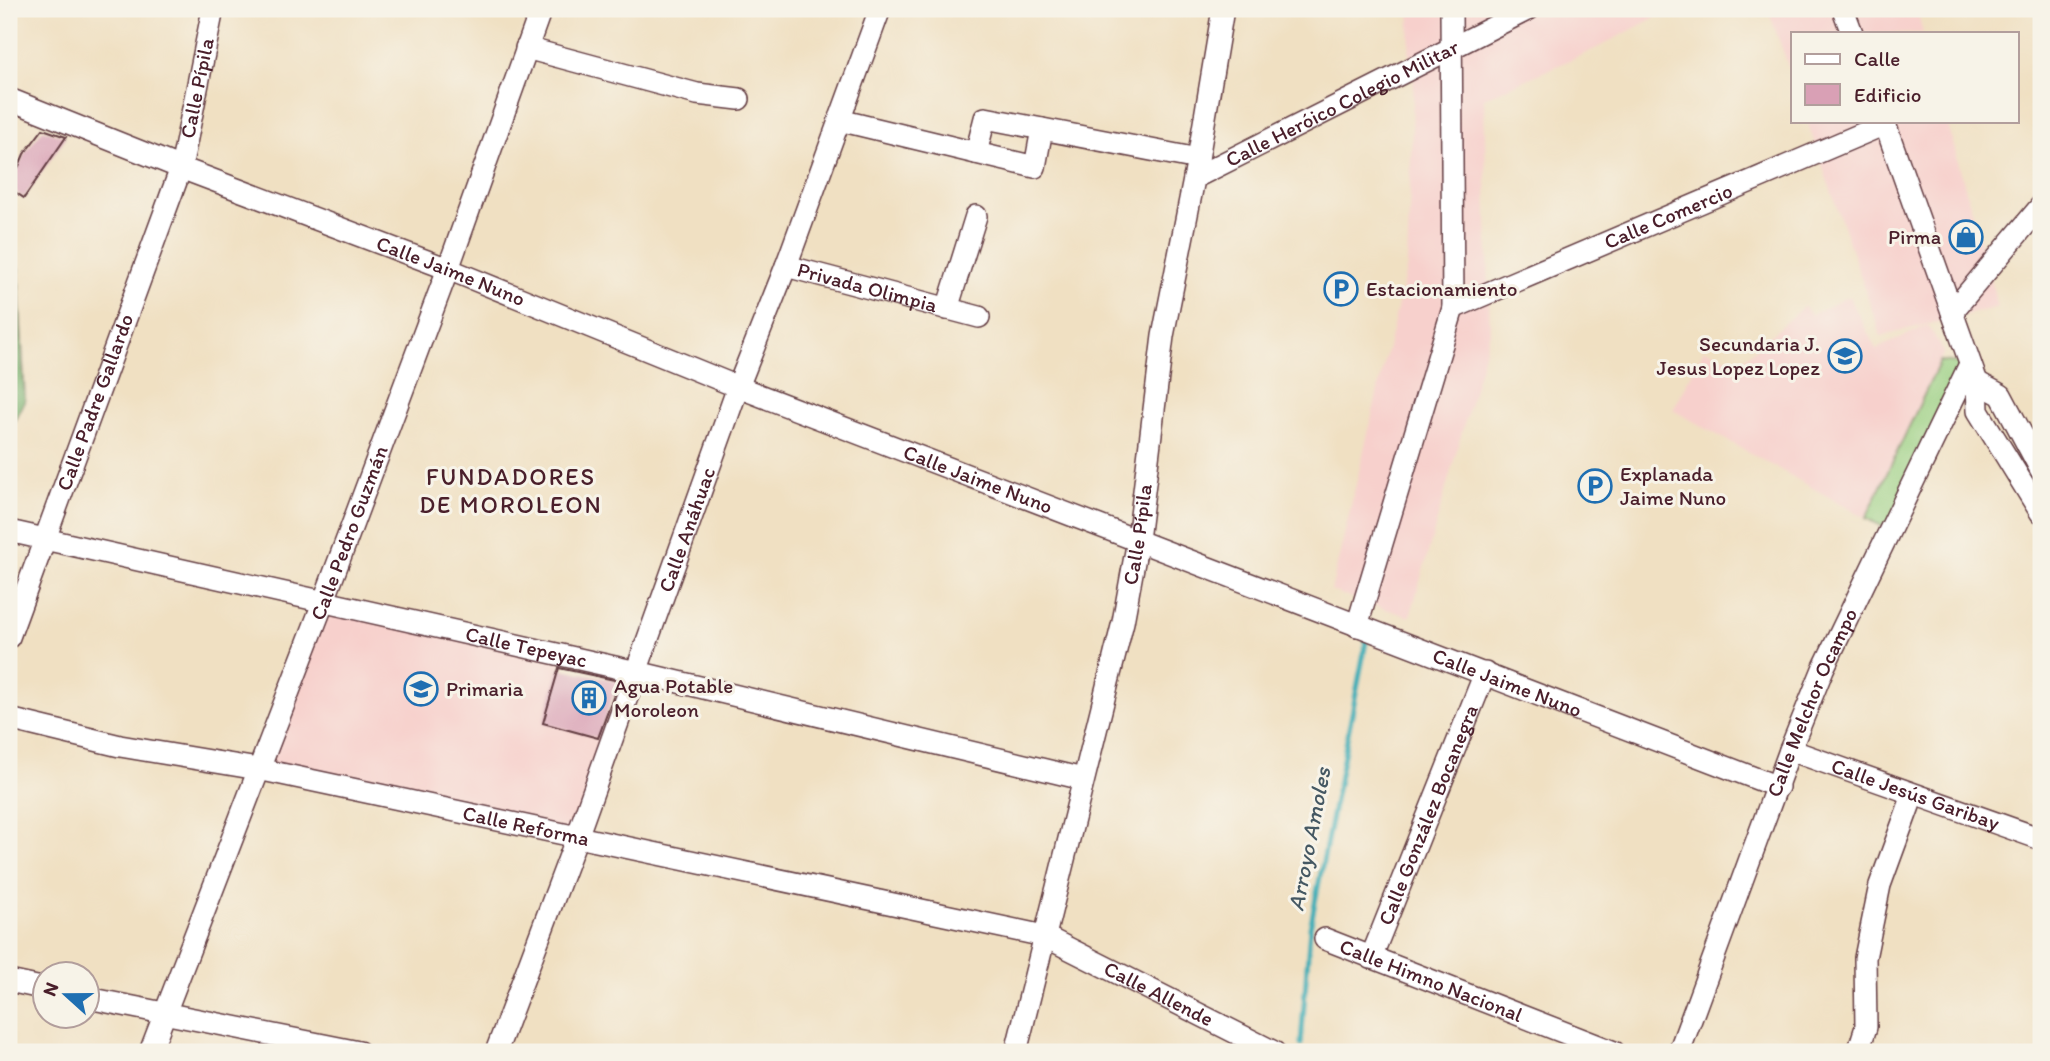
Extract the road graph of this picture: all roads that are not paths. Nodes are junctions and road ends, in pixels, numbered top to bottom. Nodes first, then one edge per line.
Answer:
1 (213, 9) edge
2 (541, 9) edge
3 (880, 9) edge
4 (1223, 9) edge
5 (1451, 9) edge
6 (1529, 9) edge
7 (1843, 9) edge
8 (1852, 32) edge
9 (1452, 47) junction
10 (526, 48) junction
11 (9, 99) edge
12 (739, 99) dead end
13 (839, 120) junction
14 (1884, 122) edge
15 (1042, 129) junction
16 (976, 153) junction
17 (181, 168) junction
18 (1196, 169) junction
19 (2041, 206) edge
20 (976, 216) dead end
21 (786, 266) junction
22 (448, 269) junction
23 (1453, 308) junction
24 (947, 309) junction
25 (1952, 312) junction
26 (979, 317) dead end
27 (1974, 373) junction
28 (738, 387) junction
29 (2041, 470) edge
30 (2041, 513) edge
31 (9, 531) edge
32 (43, 540) junction
33 (1138, 540) junction
34 (323, 603) junction
35 (1357, 626) junction
36 (9, 637) edge
37 (637, 672) junction
38 (1485, 673) junction
39 (9, 719) edge
40 (1790, 750) junction
41 (258, 769) junction
42 (1083, 779) junction
43 (1778, 786) junction
44 (1913, 795) junction
45 (577, 837) junction
46 (2041, 839) edge
47 (1044, 936) junction
48 (1325, 939) dead end
49 (1371, 958) junction
50 (9, 981) edge
51 (32, 986) edge
52 (102, 1001) edge
53 (164, 1014) junction
54 (150, 1052) edge
55 (359, 1052) edge
56 (496, 1052) edge
57 (1016, 1052) edge
58 (1274, 1052) edge
59 (1614, 1052) edge
60 (1679, 1052) edge
61 (1858, 1052) edge

1 - 17 street, Calle Pípila
2 - 10 street, Calle Pedro Guzmán
3 - 13 street, Calle Anáhuac
4 - 18 street, Calle Pípila
5 - 9 street
6 - 9 street, Calle Heróico Colegio Militar
7 - 8 street
9 - 18 street, Calle Heróico Colegio Militar
9 - 23 street
10 - 12 street
10 - 22 street, Calle Pedro Guzmán
11 - 17 street, Calle Jaime Nuno
13 - 16 street
13 - 21 street, Calle Anáhuac
14 - 23 street, Calle Comercio
14 - 25 street
15 - 16 street
15 - 16 street
15 - 18 street
17 - 22 street, Calle Jaime Nuno
17 - 32 street, Calle Padre Gallardo
18 - 33 street, Calle Pípila
19 - 25 street
20 - 24 street, Privada Olimpia
21 - 24 street, Privada Olimpia
21 - 28 street, Calle Anáhuac
22 - 28 street, Calle Jaime Nuno
22 - 34 street, Calle Pedro Guzmán
23 - 35 street
24 - 26 street, Privada Olimpia
25 - 27 street
27 - 29 street
27 - 30 street
27 - 40 street, Calle Melchor Ocampo
28 - 33 street, Calle Jaime Nuno
28 - 37 street, Calle Anáhuac
31 - 32 street, Calle Tepeyac
32 - 34 street, Calle Tepeyac
32 - 36 street, Calle Padre Gallardo
33 - 35 street, Calle Jaime Nuno
33 - 42 street, Calle Pípila
34 - 37 street, Calle Tepeyac
34 - 41 street, Calle Pedro Guzmán
35 - 38 street, Calle Jaime Nuno
37 - 42 street, Calle Tepeyac
37 - 45 street, Calle Anáhuac
38 - 43 street, Calle Jaime Nuno
38 - 49 street, Calle González Bocanegra
39 - 41 street, Calle Reforma
40 - 43 street, Calle Melchor Ocampo
40 - 44 street, Calle Jesús Garibay
41 - 45 street, Calle Reforma
41 - 53 street, Calle Pedro Guzmán
42 - 47 street, Calle Pípila
43 - 60 street, Calle Melchor Ocampo
44 - 46 street, Calle Jesús Garibay
44 - 61 street
45 - 47 street, Calle Reforma
45 - 56 street, Calle Anáhuac
47 - 57 street, Calle Pípila
47 - 58 street, Calle Allende
48 - 49 street, Calle Himno Nacional
49 - 59 street, Calle Himno Nacional
50 - 51 street
52 - 53 street
53 - 54 street, Calle Pedro Guzmán
53 - 55 street

